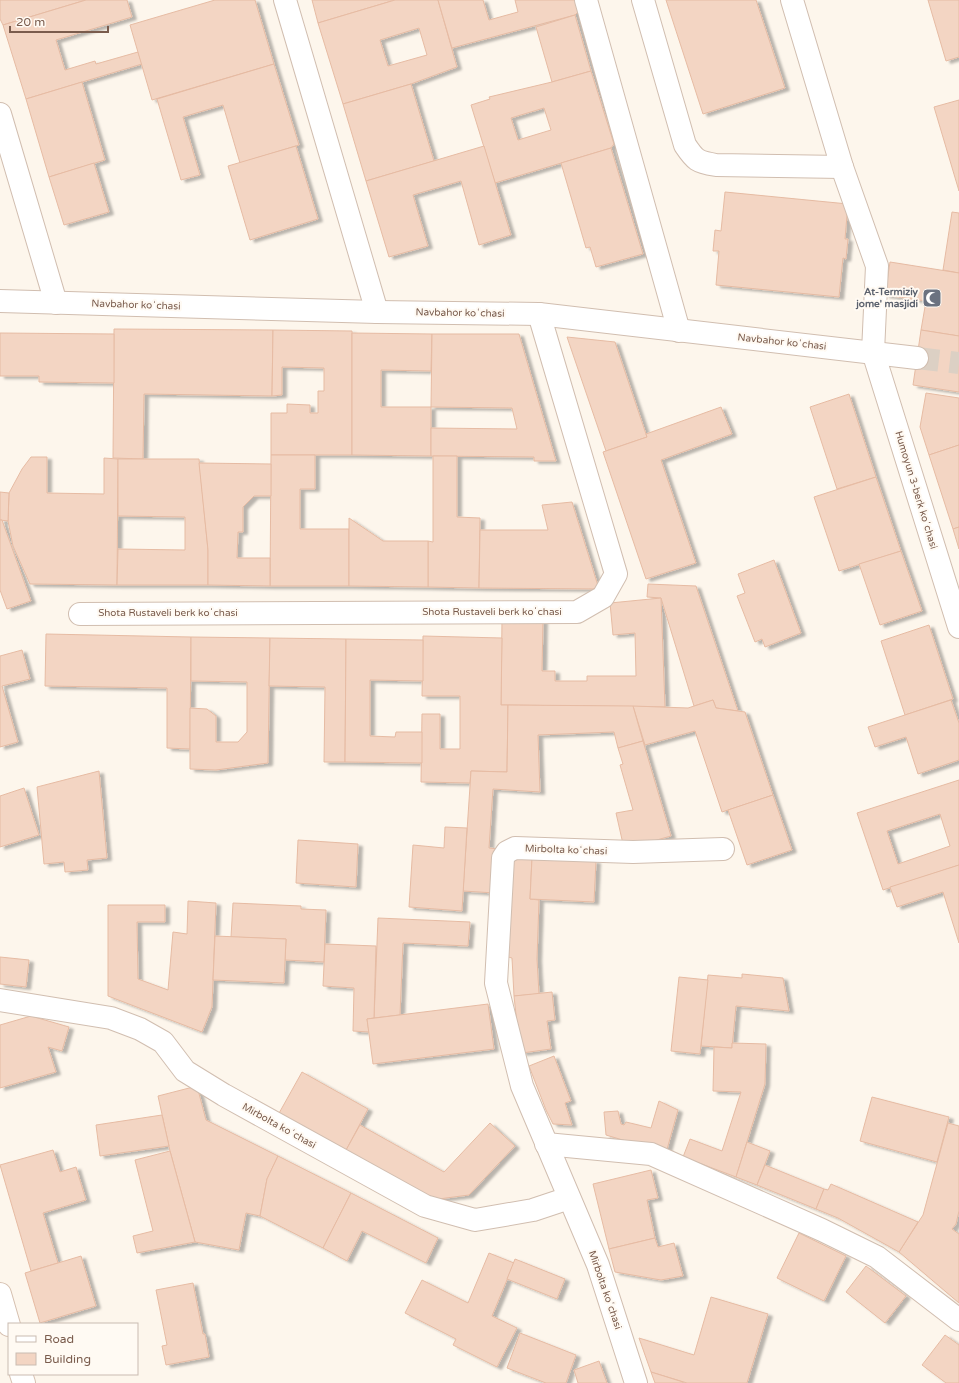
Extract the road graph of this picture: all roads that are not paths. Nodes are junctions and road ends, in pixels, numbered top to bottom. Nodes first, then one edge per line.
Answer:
1 (285, 0) edge
2 (586, 0) edge
3 (643, 0) edge
4 (792, 0) edge
5 (0, 114) edge
6 (842, 167) junction
7 (0, 301) edge
8 (56, 303) junction
9 (377, 312) junction
10 (539, 314) junction
11 (679, 331) junction
12 (873, 352) junction
13 (918, 358) tunnel mouth
14 (80, 614) dead end
15 (959, 627) edge
16 (723, 849) dead end
17 (0, 1000) edge
18 (546, 1144) junction
19 (569, 1198) junction
20 (0, 1294) edge
21 (959, 1320) edge
22 (8, 1323) edge
23 (636, 1383) edge

1 - 9 street
2 - 11 street
3 - 6 street
4 - 6 street, Humoyun 3-berk koʻchasi
5 - 8 street
6 - 12 street, Humoyun 3-berk koʻchasi
7 - 8 street, Navbahor koʻchasi
8 - 9 street, Navbahor koʻchasi
9 - 10 street, Navbahor koʻchasi
10 - 11 street, Navbahor koʻchasi
10 - 14 street, Shota Rustaveli berk koʻchasi
11 - 12 street, Navbahor koʻchasi
12 - 13 street, Navbahor koʻchasi
12 - 15 street, Humoyun 3-berk koʻchasi
16 - 18 street, Mirbolta koʻchasi
17 - 19 street, Mirbolta koʻchasi
18 - 19 street, Mirbolta koʻchasi
18 - 21 street
19 - 23 street, Mirbolta koʻchasi
20 - 22 street

